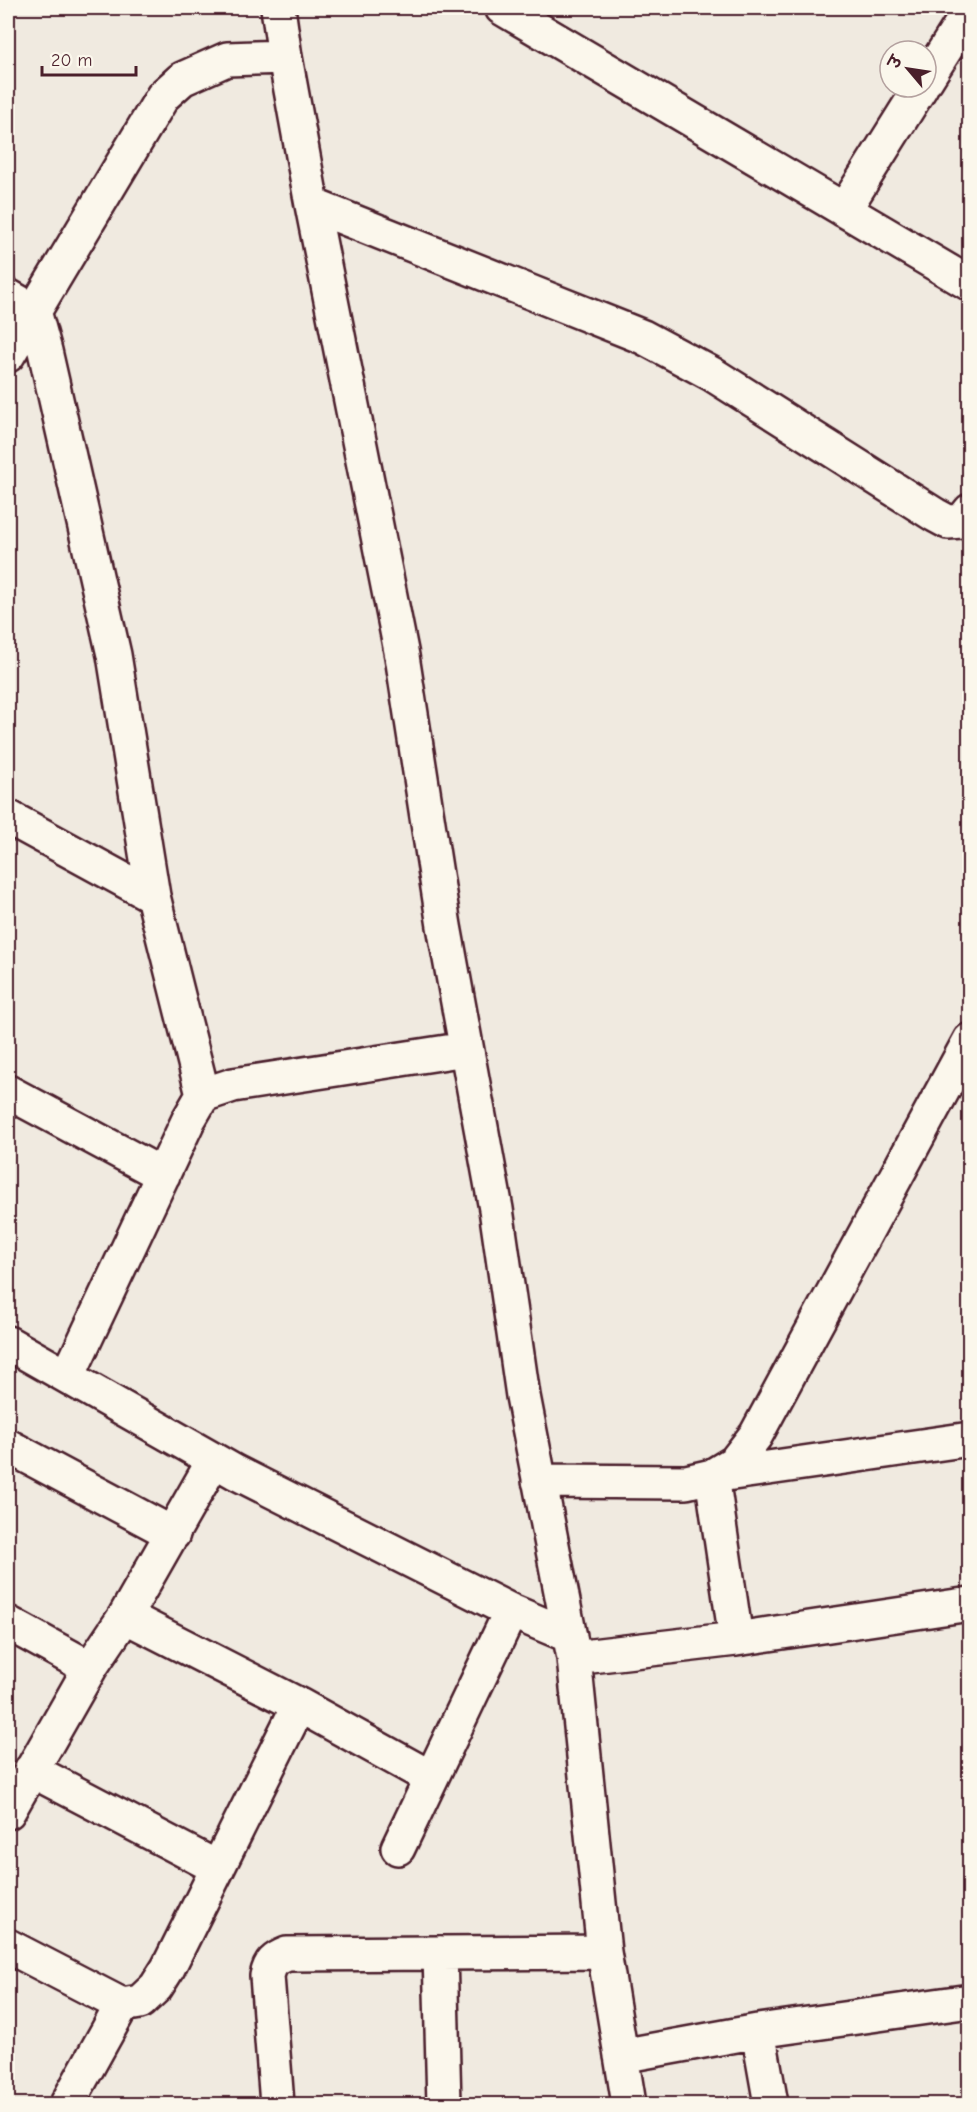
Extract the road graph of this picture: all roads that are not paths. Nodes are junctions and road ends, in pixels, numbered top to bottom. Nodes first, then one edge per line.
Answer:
1 (278, 8) edge
2 (502, 8) edge
3 (969, 10) edge
4 (285, 57) junction
5 (938, 60) edge
6 (913, 99) edge
7 (312, 205) junction
8 (844, 210) junction
9 (969, 284) edge
10 (21, 303) edge
11 (8, 355) edge
12 (969, 511) edge
13 (8, 817) edge
14 (153, 896) junction
15 (969, 1040) edge
16 (466, 1049) junction
17 (8, 1092) edge
18 (203, 1095) junction
19 (163, 1175) junction
20 (8, 1342) edge
21 (68, 1376) junction
22 (969, 1439) edge
23 (8, 1446) edge
24 (214, 1460) junction
25 (712, 1476) junction
26 (539, 1481) junction
27 (173, 1534) junction
28 (969, 1604) edge
29 (511, 1611) junction
30 (125, 1616) junction
31 (8, 1623) edge
32 (736, 1639) junction
33 (572, 1647) junction
34 (90, 1668) junction
35 (299, 1705) junction
36 (431, 1778) junction
37 (15, 1792) edge
38 (398, 1848) dead end
39 (218, 1868) junction
40 (8, 1946) edge
41 (604, 1952) junction
42 (440, 1953) junction
43 (969, 2001) edge
44 (122, 2005) junction
45 (758, 2031) junction
46 (621, 2056) junction
47 (67, 2104) edge
48 (277, 2104) edge
49 (444, 2104) edge
50 (629, 2104) edge
51 (771, 2104) edge

1 - 4 street
2 - 8 street
3 - 5 street
4 - 7 street
4 - 10 street
6 - 8 street
7 - 12 street
7 - 16 street
8 - 9 street
10 - 11 street
10 - 14 street
13 - 14 street
14 - 18 street
15 - 25 street
16 - 18 street
16 - 26 street
17 - 19 street
18 - 19 street
19 - 21 street
20 - 21 street
21 - 24 street
22 - 25 street
23 - 27 street
24 - 27 street
24 - 29 street
25 - 26 street
25 - 32 street
26 - 33 street
27 - 30 street
28 - 32 street
29 - 33 street
29 - 36 street
30 - 34 street
30 - 35 street
31 - 34 street
32 - 33 street
33 - 41 street
34 - 37 street
35 - 36 street
35 - 39 street
36 - 38 street
37 - 39 street
39 - 44 street
40 - 44 street
41 - 42 street
41 - 46 street
42 - 48 street
42 - 49 street
43 - 45 street
44 - 47 street
45 - 46 street
45 - 51 street
46 - 50 street

